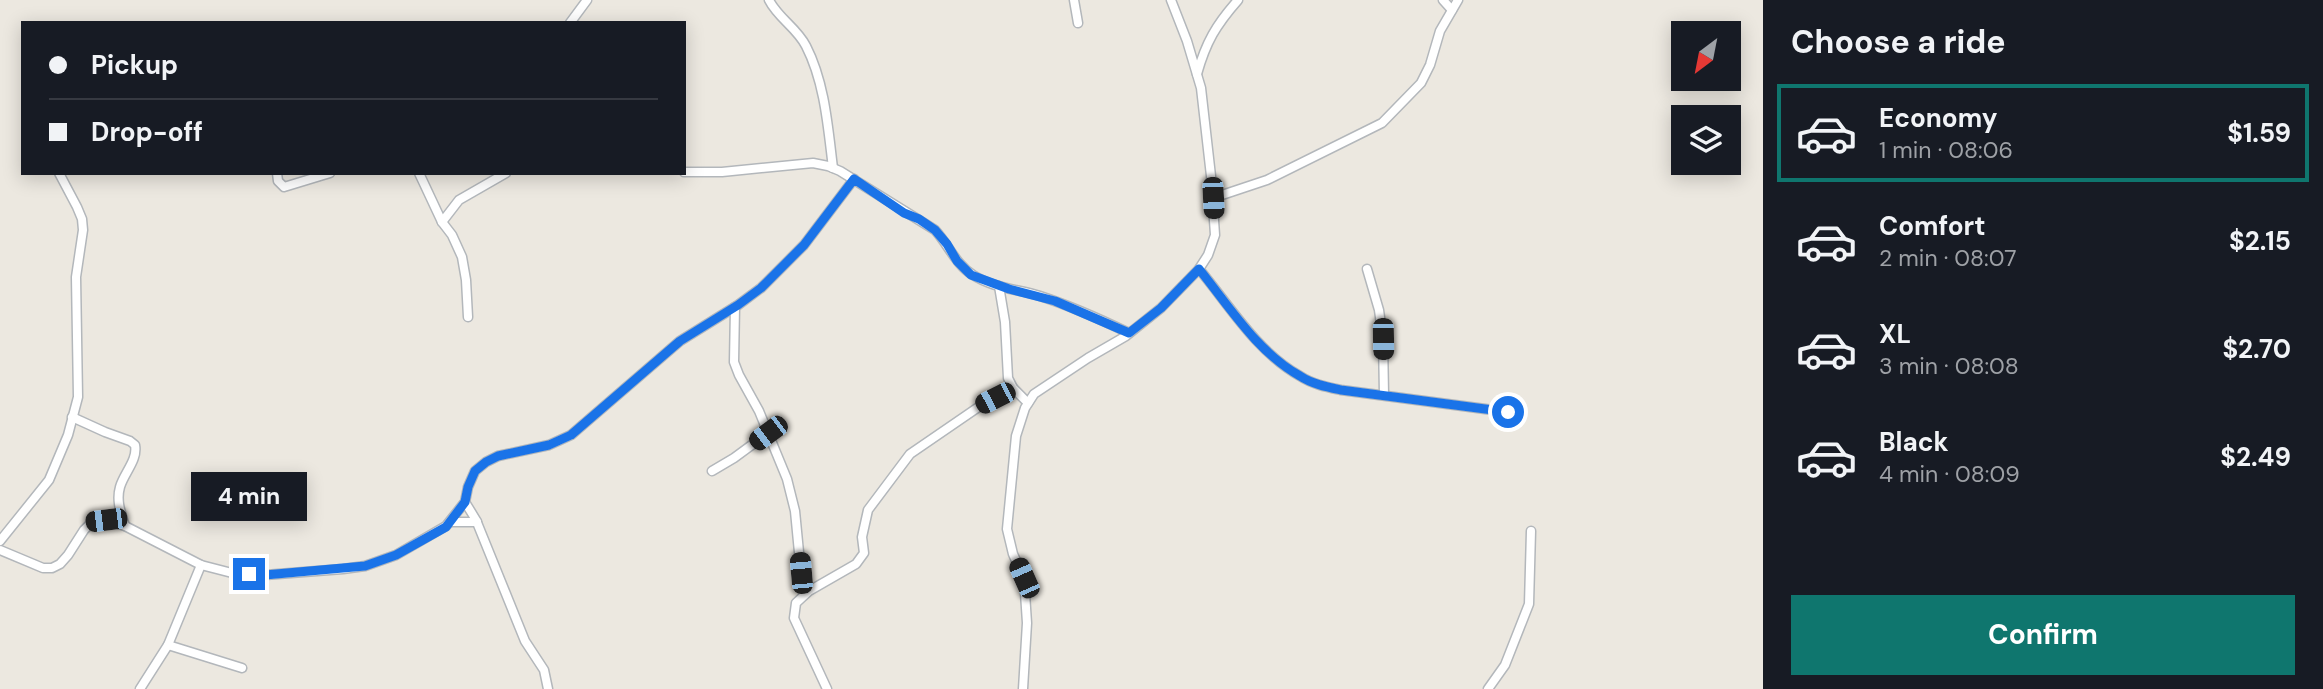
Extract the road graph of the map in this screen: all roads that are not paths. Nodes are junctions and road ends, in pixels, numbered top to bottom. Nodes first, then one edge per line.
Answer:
1 (587, 0) edge
2 (769, 0) edge
3 (1074, 0) edge
4 (1171, 0) edge
5 (1238, 0) edge
6 (1443, 0) edge
7 (1458, 0) edge
8 (1452, 10) junction
9 (571, 21) edge
10 (1078, 23) dead end
11 (1197, 74) junction
12 (834, 168) junction
13 (686, 172) edge
14 (60, 175) edge
15 (277, 175) edge
16 (323, 175) edge
17 (420, 175) edge
18 (502, 175) edge
19 (854, 179) junction
20 (1213, 198) junction
21 (442, 222) junction
22 (1199, 269) junction
23 (1367, 269) dead end
24 (999, 286) junction
25 (735, 307) junction
26 (468, 317) dead end
27 (1129, 333) junction
28 (1013, 388) junction
29 (1384, 395) junction
30 (1028, 403) junction
31 (1508, 412) dead end
32 (72, 417) junction
33 (768, 433) junction
34 (712, 471) dead end
35 (465, 502) junction
36 (451, 522) junction
37 (477, 522) junction
38 (125, 526) junction
39 (1531, 531) dead end
40 (0, 541) edge
41 (0, 550) edge
42 (201, 565) junction
43 (807, 592) junction
44 (168, 645) junction
45 (242, 668) dead end
46 (140, 689) edge
47 (548, 689) edge
48 (827, 689) edge
49 (1023, 689) edge
50 (1489, 689) edge

1 - 9 street
2 - 12 street
3 - 10 street
4 - 11 street
5 - 11 street
6 - 8 street
7 - 8 street
8 - 20 street
11 - 20 street
12 - 13 street
12 - 19 street
14 - 32 street
15 - 16 street
17 - 21 street
18 - 21 street
19 - 24 street
19 - 25 street
20 - 22 street
21 - 26 street
22 - 27 street
22 - 29 street
23 - 29 street
24 - 27 street
24 - 28 street
25 - 33 street
25 - 35 street
27 - 30 street
28 - 30 street
28 - 43 street
29 - 31 street
30 - 49 street
32 - 38 street
32 - 40 street
33 - 34 street
33 - 43 street
35 - 36 street
35 - 37 street
36 - 37 street
36 - 42 street
37 - 47 street
38 - 41 street
38 - 42 street
39 - 50 street
42 - 44 street
43 - 48 street
44 - 45 street
44 - 46 street

